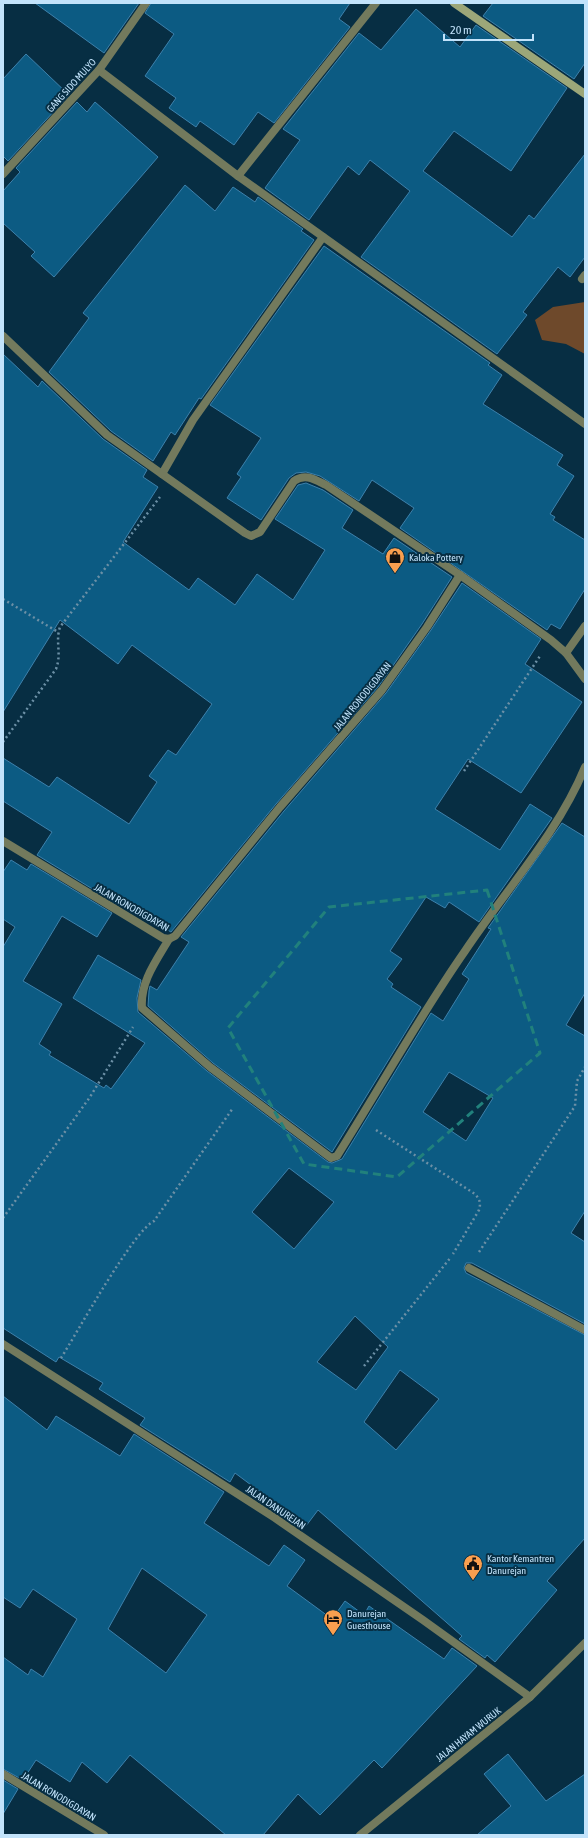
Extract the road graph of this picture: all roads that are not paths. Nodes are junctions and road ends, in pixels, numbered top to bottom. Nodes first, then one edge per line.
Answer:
1 (146, 3) edge
2 (376, 3) edge
3 (454, 3) edge
4 (99, 70) junction
5 (585, 94) edge
6 (3, 174) edge
7 (238, 176) junction
8 (323, 237) junction
9 (3, 336) edge
10 (585, 424) edge
11 (167, 477) junction
12 (460, 575) junction
13 (585, 626) edge
14 (566, 653) junction
15 (585, 679) edge
16 (585, 767) edge
17 (3, 841) edge
18 (169, 939) junction
19 (469, 1268) road end
20 (585, 1330) edge
21 (3, 1344) edge
22 (585, 1643) edge
23 (530, 1697) junction
24 (3, 1774) edge
25 (104, 1835) edge
26 (360, 1835) edge

1 - 4 street, GANG SIDO MULYO
2 - 7 street
3 - 5 main road
4 - 6 street, GANG SIDO MULYO
4 - 7 street
7 - 8 street
8 - 10 street
8 - 11 street
9 - 11 street
11 - 12 street
12 - 14 street
12 - 18 street, JALAN RONODIGDAYAN
13 - 14 street
14 - 15 street
16 - 18 street
17 - 18 street, JALAN RONODIGDAYAN
19 - 20 street
21 - 23 street, JALAN DANUREJAN
22 - 23 street, JALAN HAYAM WURUK
23 - 26 street, JALAN HAYAM WURUK
24 - 25 street, JALAN RONODIGDAYAN

